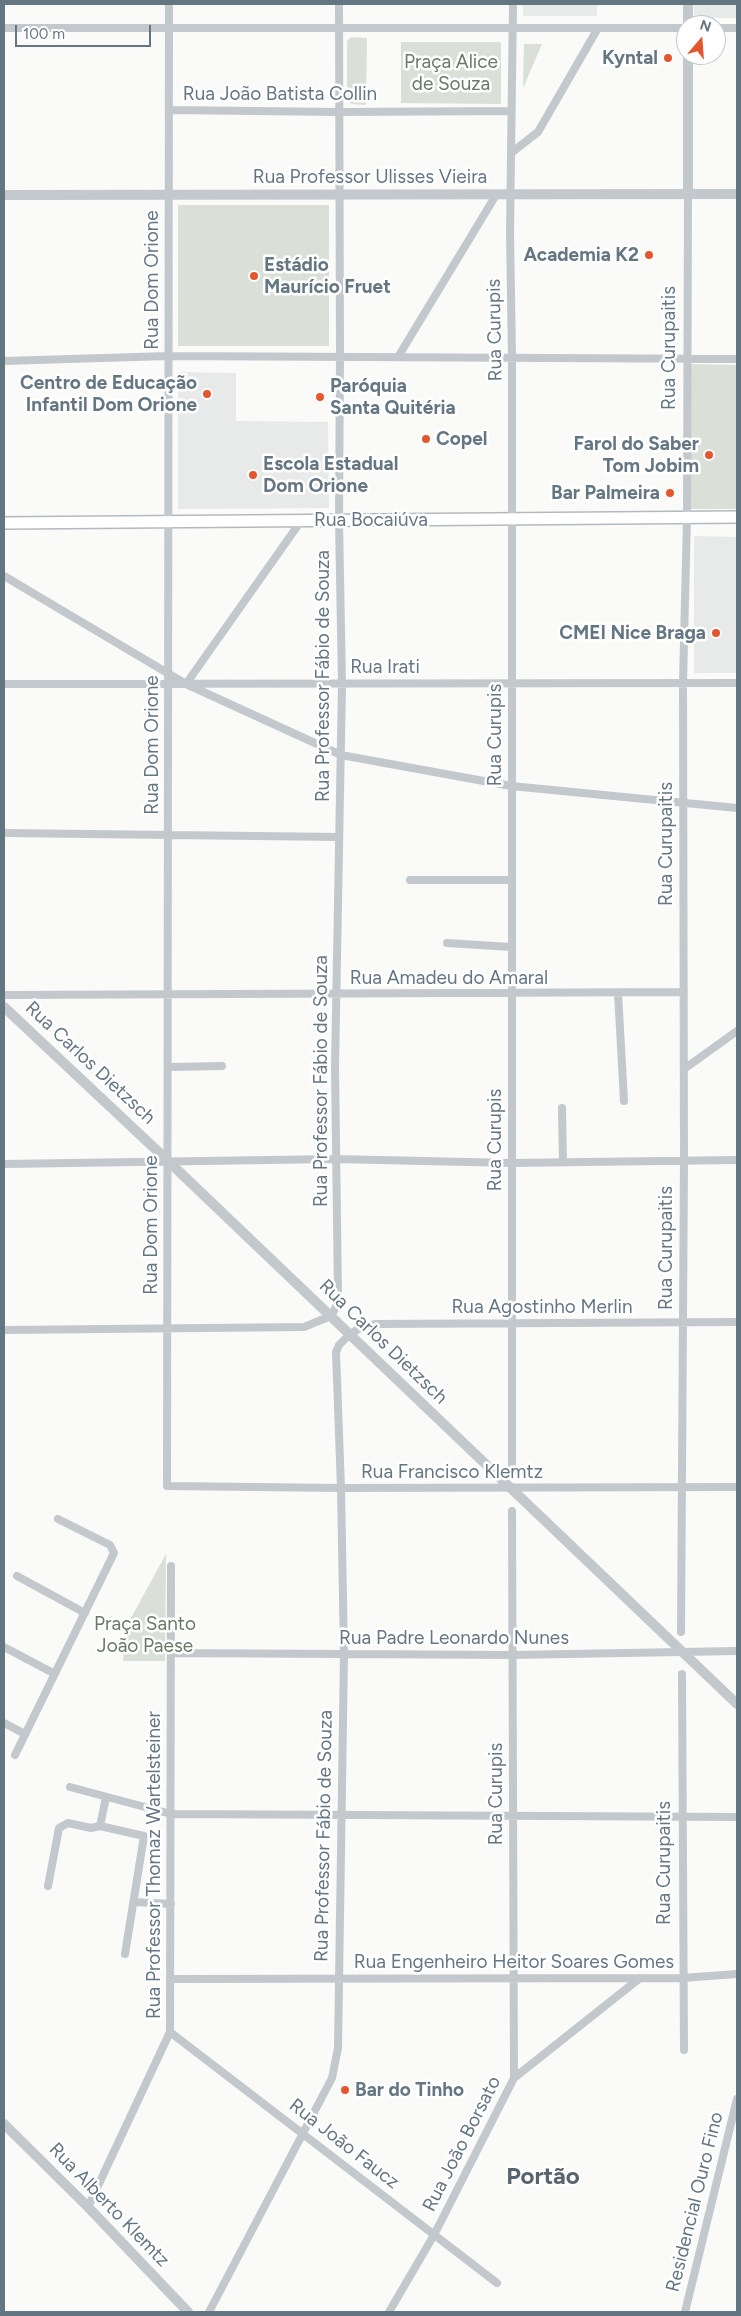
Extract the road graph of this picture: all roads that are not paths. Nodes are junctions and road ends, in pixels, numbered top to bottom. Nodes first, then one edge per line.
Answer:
1 (169, 4) edge
2 (339, 4) edge
3 (513, 4) edge
4 (676, 26) edge
5 (4, 28) edge
6 (169, 28) junction
7 (338, 28) junction
8 (512, 28) junction
9 (598, 28) junction
10 (688, 65) edge
11 (169, 110) junction
12 (511, 111) junction
13 (338, 112) junction
14 (511, 153) junction
15 (688, 194) junction
16 (737, 194) edge
17 (4, 195) edge
18 (169, 195) junction
19 (340, 195) junction
20 (496, 195) junction
21 (510, 195) junction
22 (168, 356) junction
23 (340, 356) junction
24 (398, 357) junction
25 (512, 358) junction
26 (687, 358) junction
27 (737, 359) edge
28 (4, 361) edge
29 (687, 518) junction
30 (737, 518) edge
31 (511, 519) junction
32 (339, 520) junction
33 (301, 521) junction
34 (168, 522) junction
35 (4, 523) edge
36 (4, 576) edge
37 (168, 673) junction
38 (683, 683) junction
39 (737, 683) edge
40 (4, 684) edge
41 (168, 684) junction
42 (186, 684) junction
43 (342, 684) junction
44 (511, 684) junction
45 (341, 755) junction
46 (511, 786) junction
47 (684, 802) junction
48 (737, 808) edge
49 (4, 833) edge
50 (168, 835) junction
51 (339, 837) junction
52 (410, 880) dead end
53 (511, 880) junction
54 (447, 943) dead end
55 (511, 946) junction
56 (684, 992) junction
57 (618, 993) junction
58 (168, 994) junction
59 (336, 994) junction
60 (511, 994) junction
61 (4, 995) edge
62 (4, 1007) edge
63 (737, 1031) edge
64 (222, 1066) dead end
65 (169, 1067) junction
66 (684, 1069) junction
67 (624, 1101) dead end
68 (562, 1108) dead end
69 (336, 1159) junction
70 (168, 1160) junction
71 (737, 1160) edge
72 (684, 1161) junction
73 (563, 1162) junction
74 (511, 1163) junction
75 (4, 1164) edge
76 (331, 1316) junction
77 (683, 1322) junction
78 (737, 1322) edge
79 (512, 1325) junction
80 (167, 1328) junction
81 (4, 1330) edge
82 (350, 1334) junction
83 (512, 1467) dead end
84 (167, 1486) joint
85 (683, 1487) junction
86 (737, 1487) edge
87 (341, 1488) junction
88 (510, 1488) junction
89 (512, 1511) dead end
90 (58, 1519) dead end
91 (171, 1566) dead end
92 (17, 1576) dead end
93 (85, 1613) junction
94 (681, 1632) dead end
95 (4, 1647) edge
96 (682, 1651) junction
97 (737, 1651) edge
98 (171, 1653) junction
99 (344, 1655) junction
100 (512, 1655) junction
101 (55, 1674) junction
102 (682, 1674) dead end
103 (737, 1704) edge
104 (4, 1723) edge
105 (25, 1734) junction
106 (15, 1756) dead end
107 (70, 1787) dead end
108 (106, 1797) junction
109 (171, 1814) junction
110 (341, 1815) junction
111 (512, 1816) junction
112 (681, 1816) junction
113 (737, 1817) edge
114 (100, 1826) junction
115 (48, 1886) dead end
116 (134, 1902) junction
117 (171, 1904) junction
118 (125, 1954) dead end
119 (737, 1974) edge
120 (338, 1978) junction
121 (514, 1978) junction
122 (640, 1978) junction
123 (682, 1978) junction
124 (170, 1979) junction
125 (170, 2032) junction
126 (684, 2050) dead end
127 (514, 2078) junction
128 (737, 2099) edge
129 (4, 2124) edge
130 (303, 2133) junction
131 (88, 2207) junction
132 (434, 2235) junction
133 (497, 2282) dead end
134 (188, 2312) edge
135 (209, 2312) edge
136 (389, 2312) edge
137 (685, 2312) edge

1 - 6 street, Rua Dom Orione
2 - 7 street, Rua Professor Fábio de Souza
3 - 8 street, Rua Curupis
4 - 9 street
5 - 6 street
6 - 7 street
6 - 11 street, Rua Dom Orione
7 - 8 street
7 - 13 street, Rua Professor Fábio de Souza
8 - 9 street
8 - 12 street, Rua Curupis
9 - 14 street
10 - 15 street, Rua Curupaitis
11 - 13 street, Rua João Batista Collin
11 - 18 street, Rua Dom Orione
12 - 13 street, Rua João Batista Collin
12 - 14 street, Rua Curupis
13 - 19 street, Rua Professor Fábio de Souza
14 - 21 street, Rua Curupis
15 - 16 street, Rua Professor Ulisses Vieira
15 - 21 street, Rua Professor Ulisses Vieira
15 - 26 street, Rua Curupaitis
17 - 18 street, Rua Professor Ulisses Vieira
18 - 19 street, Rua Professor Ulisses Vieira
18 - 22 street, Rua Dom Orione
19 - 20 street, Rua Professor Ulisses Vieira
19 - 23 street, Rua Professor Fábio de Souza
20 - 21 street, Rua Professor Ulisses Vieira
20 - 24 street
21 - 25 street, Rua Curupis
22 - 23 street
22 - 28 street
22 - 34 street, Rua Dom Orione
23 - 24 street
23 - 32 street, Rua Professor Fábio de Souza
24 - 25 street
25 - 26 street
25 - 31 street, Rua Curupis
26 - 27 street
26 - 29 street, Rua Curupaitis
29 - 30 main road, Rua Bocaiúva
29 - 31 main road, Rua Bocaiúva
29 - 38 street, Rua Curupaitis
31 - 32 main road, Rua Bocaiúva
31 - 44 street, Rua Curupis
32 - 33 main road, Rua Bocaiúva
32 - 43 street, Rua Professor Fábio de Souza
33 - 34 main road, Rua Bocaiúva
33 - 42 street
34 - 35 main road, Rua Bocaiúva
34 - 37 street, Rua Dom Orione
36 - 37 street
37 - 41 street, Rua Dom Orione
37 - 42 street
38 - 39 street, Rua Irati
38 - 44 street, Rua Irati
38 - 47 street, Rua Curupaitis
40 - 41 street, Rua Irati
41 - 42 street, Rua Irati
41 - 50 street, Rua Dom Orione
42 - 43 street, Rua Irati
42 - 45 street
43 - 44 street, Rua Irati
43 - 45 street, Rua Professor Fábio de Souza
44 - 46 street, Rua Curupis
45 - 46 street
45 - 51 street, Rua Professor Fábio de Souza
46 - 47 street
46 - 53 street, Rua Curupis
47 - 48 street
47 - 56 street, Rua Curupaitis
49 - 50 street
50 - 51 street
50 - 58 street, Rua Dom Orione
51 - 59 street, Rua Professor Fábio de Souza
52 - 53 street
53 - 55 street, Rua Curupis
54 - 55 street
55 - 60 street, Rua Curupis
56 - 57 street, Rua Amadeu do Amaral
56 - 66 street, Rua Curupaitis
57 - 60 street, Rua Amadeu do Amaral
57 - 67 street
58 - 59 street, Rua Amadeu do Amaral
58 - 61 street, Rua Amadeu do Amaral
58 - 65 street, Rua Dom Orione
59 - 60 street, Rua Amadeu do Amaral
59 - 69 street, Rua Professor Fábio de Souza
60 - 74 street, Rua Curupis
62 - 70 street, Rua Carlos Dietzsch
63 - 66 street
64 - 65 street
65 - 70 street, Rua Dom Orione
66 - 72 street, Rua Curupaitis
68 - 73 street
69 - 70 street
69 - 74 street
69 - 76 street, Rua Professor Fábio de Souza
70 - 75 street
70 - 76 street, Rua Carlos Dietzsch
70 - 80 street, Rua Dom Orione
71 - 72 street
72 - 73 street
72 - 77 street, Rua Curupaitis
73 - 74 street
74 - 79 street, Rua Curupis
76 - 80 street
76 - 82 street, Rua Carlos Dietzsch
77 - 78 street, Rua Agostinho Merlin
77 - 79 street, Rua Agostinho Merlin
77 - 85 street, Rua Curupaitis
79 - 82 street, Rua Agostinho Merlin
79 - 83 street, Rua Curupis
80 - 81 street
80 - 84 street, Rua Dom Orione
82 - 87 street, Rua Professor Fábio de Souza
82 - 88 street, Rua Carlos Dietzsch
84 - 87 street, Rua Francisco Klemtz
85 - 86 street, Rua Francisco Klemtz
85 - 88 street, Rua Francisco Klemtz
85 - 94 street, Rua Curupaitis
87 - 88 street, Rua Francisco Klemtz
87 - 99 street, Rua Professor Fábio de Souza
88 - 96 street, Rua Carlos Dietzsch
89 - 100 street, Rua Curupis
90 - 93 street
91 - 98 street, Rua Professor Thomaz Wartelsteiner
92 - 93 street
93 - 101 street
95 - 101 street
96 - 97 street, Rua Padre Leonardo Nunes
96 - 100 street, Rua Padre Leonardo Nunes
96 - 103 street, Rua Carlos Dietzsch
98 - 99 street, Rua Padre Leonardo Nunes
98 - 109 street, Rua Professor Thomaz Wartelsteiner
99 - 100 street, Rua Padre Leonardo Nunes
99 - 110 street, Rua Professor Fábio de Souza
100 - 111 street, Rua Curupis
101 - 105 street
102 - 112 street, Rua Curupaitis
104 - 105 street
105 - 106 street
107 - 108 street
108 - 109 street
108 - 114 street
109 - 110 street
109 - 117 street, Rua Professor Thomaz Wartelsteiner
110 - 111 street
110 - 120 street, Rua Professor Fábio de Souza
111 - 112 street
111 - 121 street, Rua Curupis
112 - 113 street
112 - 123 street, Rua Curupaitis
114 - 115 street
114 - 116 street
116 - 117 street
116 - 118 street
117 - 124 street, Rua Professor Thomaz Wartelsteiner
119 - 123 street, Rua Engenheiro Heitor Soares Gomes
120 - 121 street, Rua Engenheiro Heitor Soares Gomes
120 - 124 street, Rua Engenheiro Heitor Soares Gomes
120 - 130 street, Rua Professor Fábio de Souza
121 - 122 street, Rua Engenheiro Heitor Soares Gomes
121 - 127 street, Rua Curupis
122 - 123 street, Rua Engenheiro Heitor Soares Gomes
122 - 127 street, Rua João Borsato
123 - 126 street, Rua Curupaitis
124 - 125 street, Rua Professor Thomaz Wartelsteiner
125 - 130 street, Rua João Faucz
125 - 131 street, Rua Professor Thomaz Wartelsteiner
127 - 132 street, Rua João Borsato
128 - 137 street, Residencial Ouro Fino
129 - 131 street, Rua Alberto Klemtz
130 - 132 street, Rua João Faucz
130 - 135 street, Rua Professor Fábio de Souza
131 - 134 street, Rua Alberto Klemtz
132 - 133 street, Rua João Faucz
132 - 136 street, Rua João Borsato

